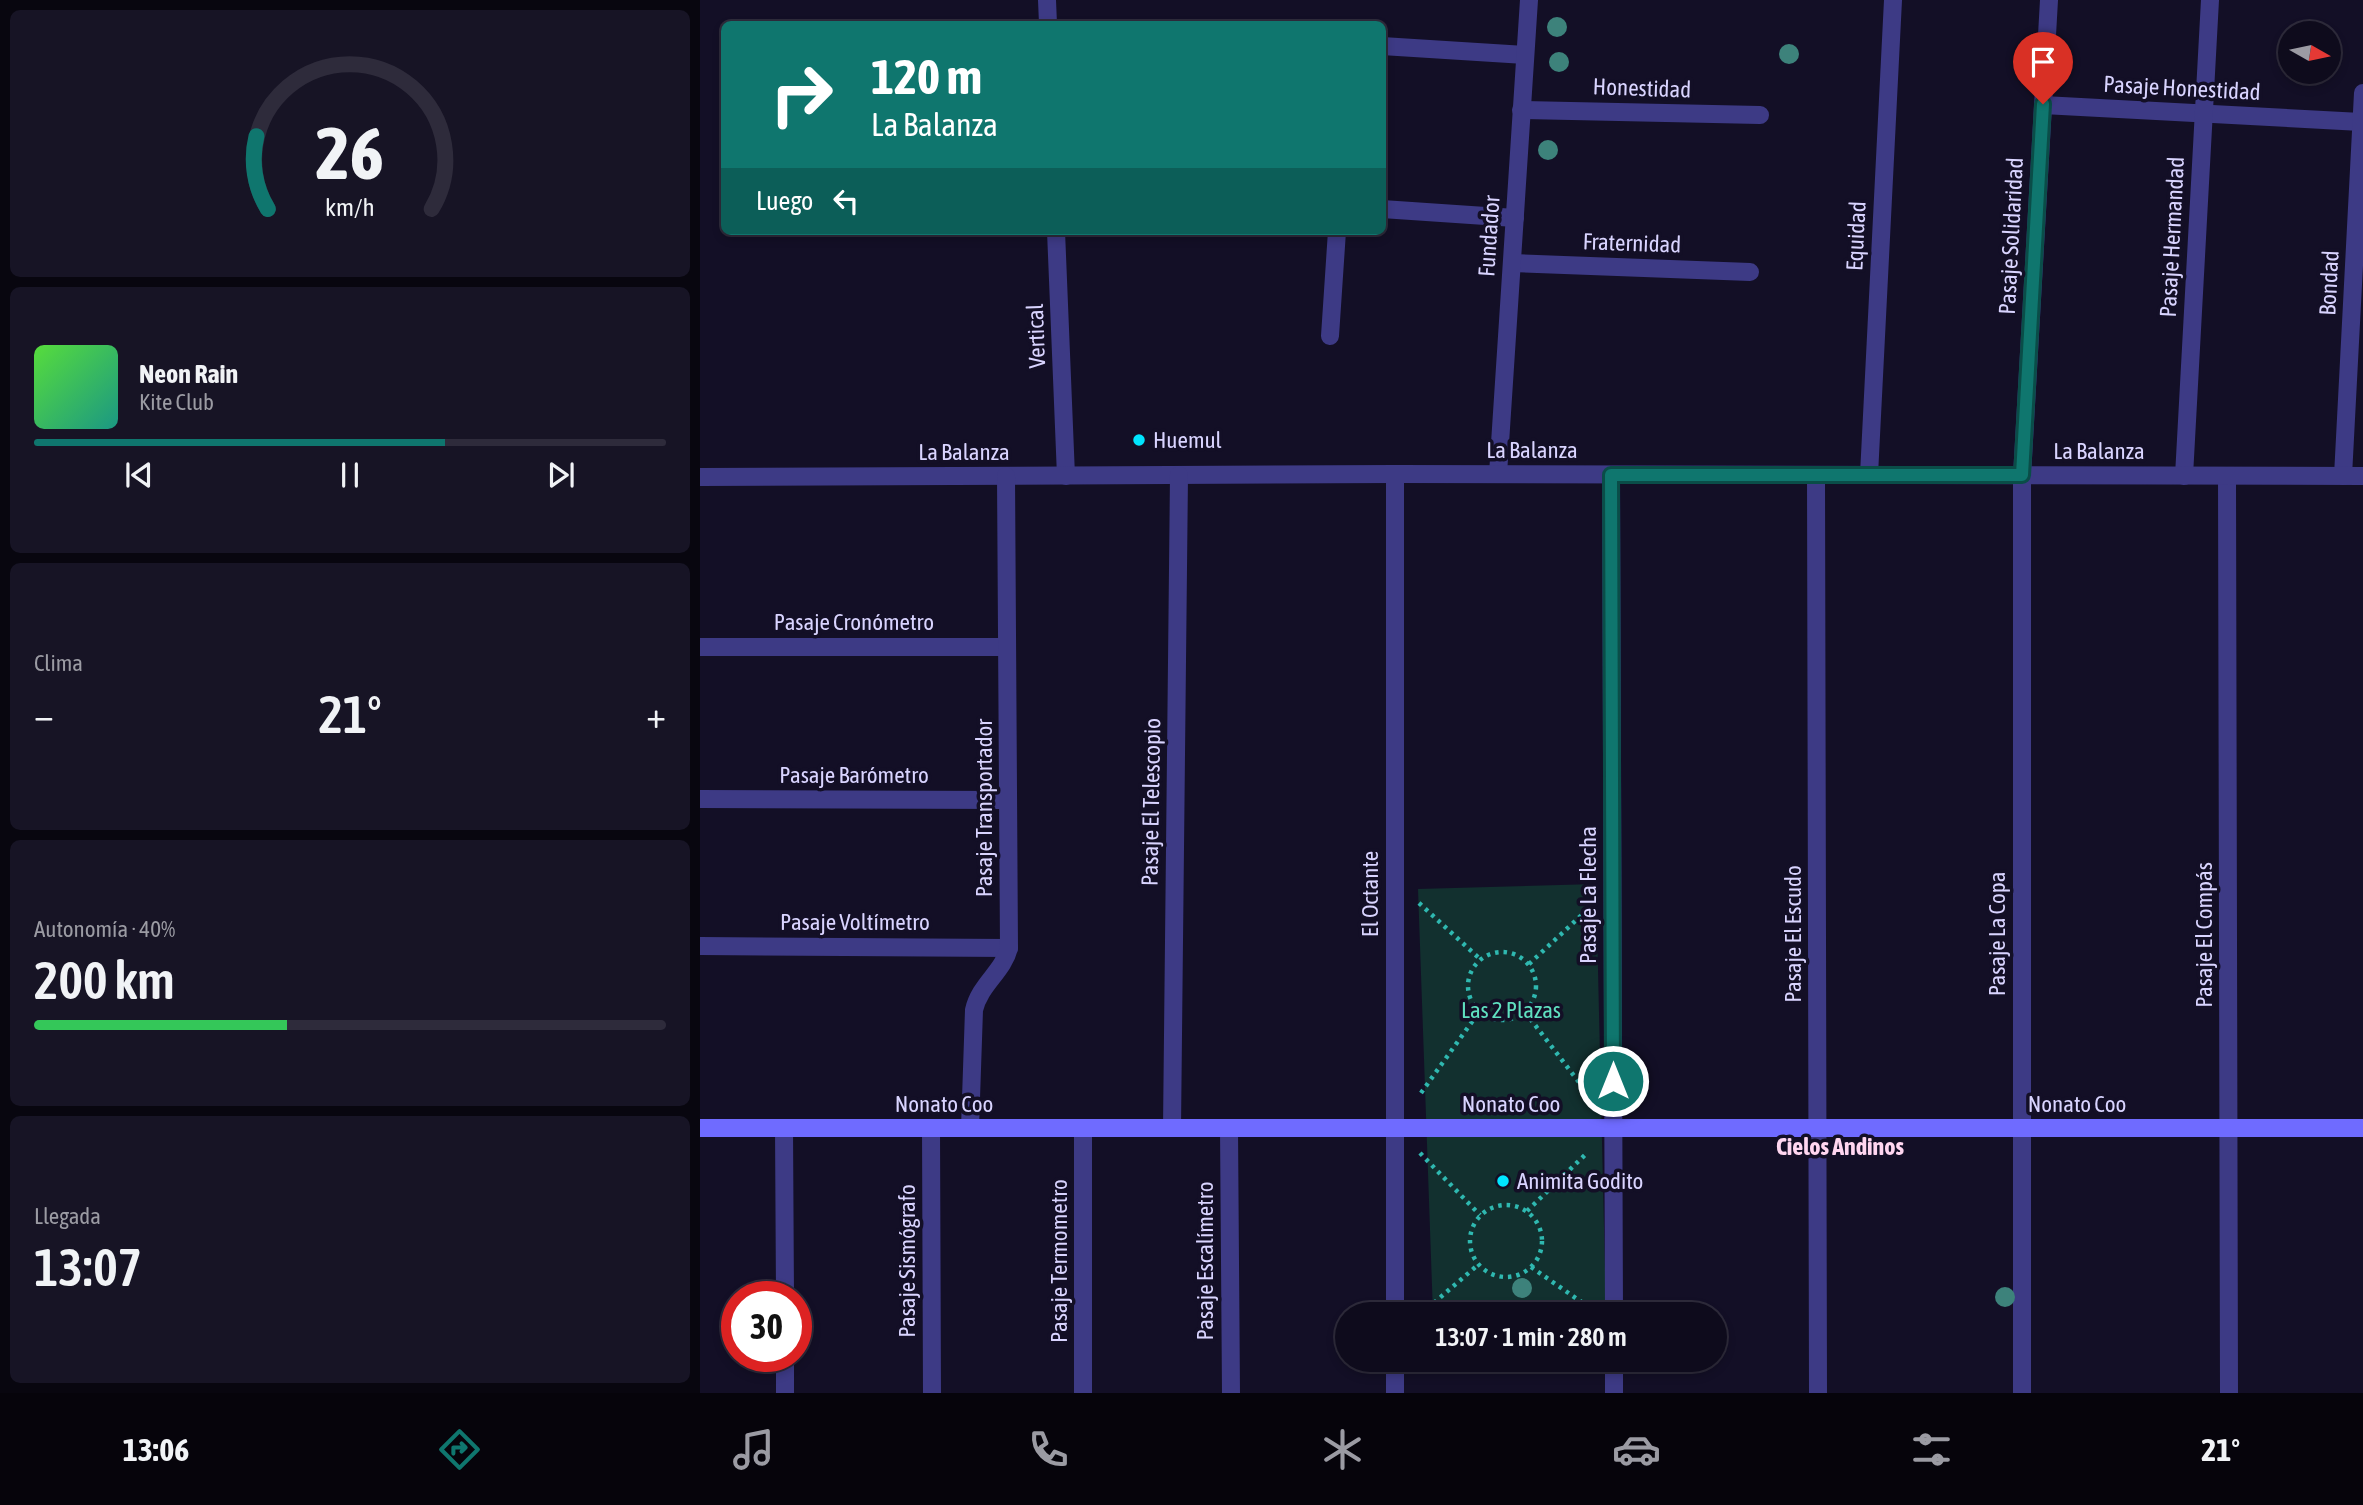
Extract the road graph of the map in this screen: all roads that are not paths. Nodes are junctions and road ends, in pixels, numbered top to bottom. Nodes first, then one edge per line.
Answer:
1 (1047, 0) edge
2 (1529, 0) edge
3 (1893, 0) edge
4 (2049, 0) edge
5 (2210, 0) edge
6 (1048, 21) edge
7 (1386, 46) edge
8 (1525, 55) junction
9 (2363, 93) edge
10 (2043, 104) junction
11 (1521, 110) junction
12 (2204, 114) junction
13 (1760, 116) dead end
14 (2361, 122) edge
15 (1386, 209) edge
16 (1515, 218) junction
17 (1056, 235) edge
18 (1337, 235) edge
19 (1512, 263) junction
20 (1750, 272) dead end
21 (1330, 336) dead end
22 (1395, 474) junction
23 (1498, 474) junction
24 (1179, 475) junction
25 (1611, 475) junction
26 (1816, 475) junction
27 (1869, 475) junction
28 (2022, 475) junction
29 (1006, 476) junction
30 (1066, 476) junction
31 (2183, 476) junction
32 (2227, 476) junction
33 (2343, 476) junction
34 (2363, 476) edge
35 (700, 477) edge
36 (700, 647) edge
37 (1007, 647) junction
38 (700, 799) edge
39 (1008, 800) junction
40 (700, 946) edge
41 (1009, 948) junction
42 (700, 1128) edge
43 (784, 1128) junction
44 (932, 1128) junction
45 (970, 1128) junction
46 (1083, 1128) junction
47 (1172, 1128) junction
48 (1395, 1128) junction
49 (1613, 1128) junction
50 (1818, 1128) junction
51 (2022, 1128) junction
52 (2228, 1128) junction
53 (2363, 1128) edge
54 (1229, 1129) junction
55 (785, 1281) edge
56 (1395, 1302) edge
57 (1614, 1302) edge
58 (785, 1372) edge
59 (1395, 1372) edge
60 (1614, 1372) edge
61 (785, 1393) edge
62 (932, 1393) edge
63 (1083, 1393) edge
64 (1231, 1393) edge
65 (1395, 1393) edge
66 (1614, 1393) edge
67 (1818, 1393) edge
68 (2022, 1393) edge
69 (2229, 1393) edge

1 - 6 street
2 - 8 street, Fundador
3 - 27 street, Equidad
4 - 10 street, Pasaje Solidaridad
5 - 12 street, Pasaje Hermandad
7 - 8 street
8 - 11 street, Fundador
9 - 14 street, Bondad
10 - 12 street, Pasaje Honestidad
10 - 28 street, Pasaje Solidaridad
11 - 13 street, Honestidad
11 - 16 street, Fundador
12 - 14 street, Pasaje Honestidad
12 - 31 street, Pasaje Hermandad
14 - 33 street, Bondad
15 - 16 street
16 - 19 street, Fundador
17 - 30 street, Vertical
18 - 21 street
19 - 20 street, Fraternidad
19 - 23 street, Fundador
22 - 23 street, La Balanza
22 - 24 street, La Balanza
22 - 48 street, El Octante
23 - 25 street, La Balanza
24 - 30 street, La Balanza
24 - 47 street, Pasaje El Telescopio
25 - 26 street, La Balanza
25 - 49 street, Pasaje La Flecha
26 - 27 street, La Balanza
26 - 50 street, Pasaje El Escudo
27 - 28 street, La Balanza
28 - 31 street, La Balanza
28 - 51 street, Pasaje La Copa
29 - 30 street, La Balanza
29 - 35 street, La Balanza
29 - 37 street, Pasaje Transportador
31 - 32 street, La Balanza
32 - 33 street, La Balanza
32 - 52 street, Pasaje El Compás
33 - 34 street, La Balanza
36 - 37 street, Pasaje Cronómetro
37 - 39 street, Pasaje Transportador
38 - 39 street, Pasaje Barómetro
39 - 41 street, Pasaje Transportador
40 - 41 street, Pasaje Voltímetro
41 - 45 street, Pasaje Transportador
42 - 43 main road, Nonato Coo
43 - 44 main road, Nonato Coo
43 - 55 street
44 - 45 main road, Nonato Coo
44 - 62 street, Pasaje Sismógrafo
45 - 46 main road, Nonato Coo
46 - 47 main road, Nonato Coo
46 - 63 street, Pasaje Termometro
47 - 54 main road, Nonato Coo
48 - 49 main road, Nonato Coo
48 - 54 main road, Nonato Coo
48 - 56 street, El Octante
49 - 50 main road, Nonato Coo
49 - 57 street, Pasaje La Flecha
50 - 51 main road, Nonato Coo
50 - 67 street, Pasaje El Escudo
51 - 52 main road, Nonato Coo
51 - 68 street, Pasaje La Copa
52 - 53 main road, Nonato Coo
52 - 69 street, Pasaje El Compás
54 - 64 street, Pasaje Escalímetro
58 - 61 street
59 - 65 street
60 - 66 street

